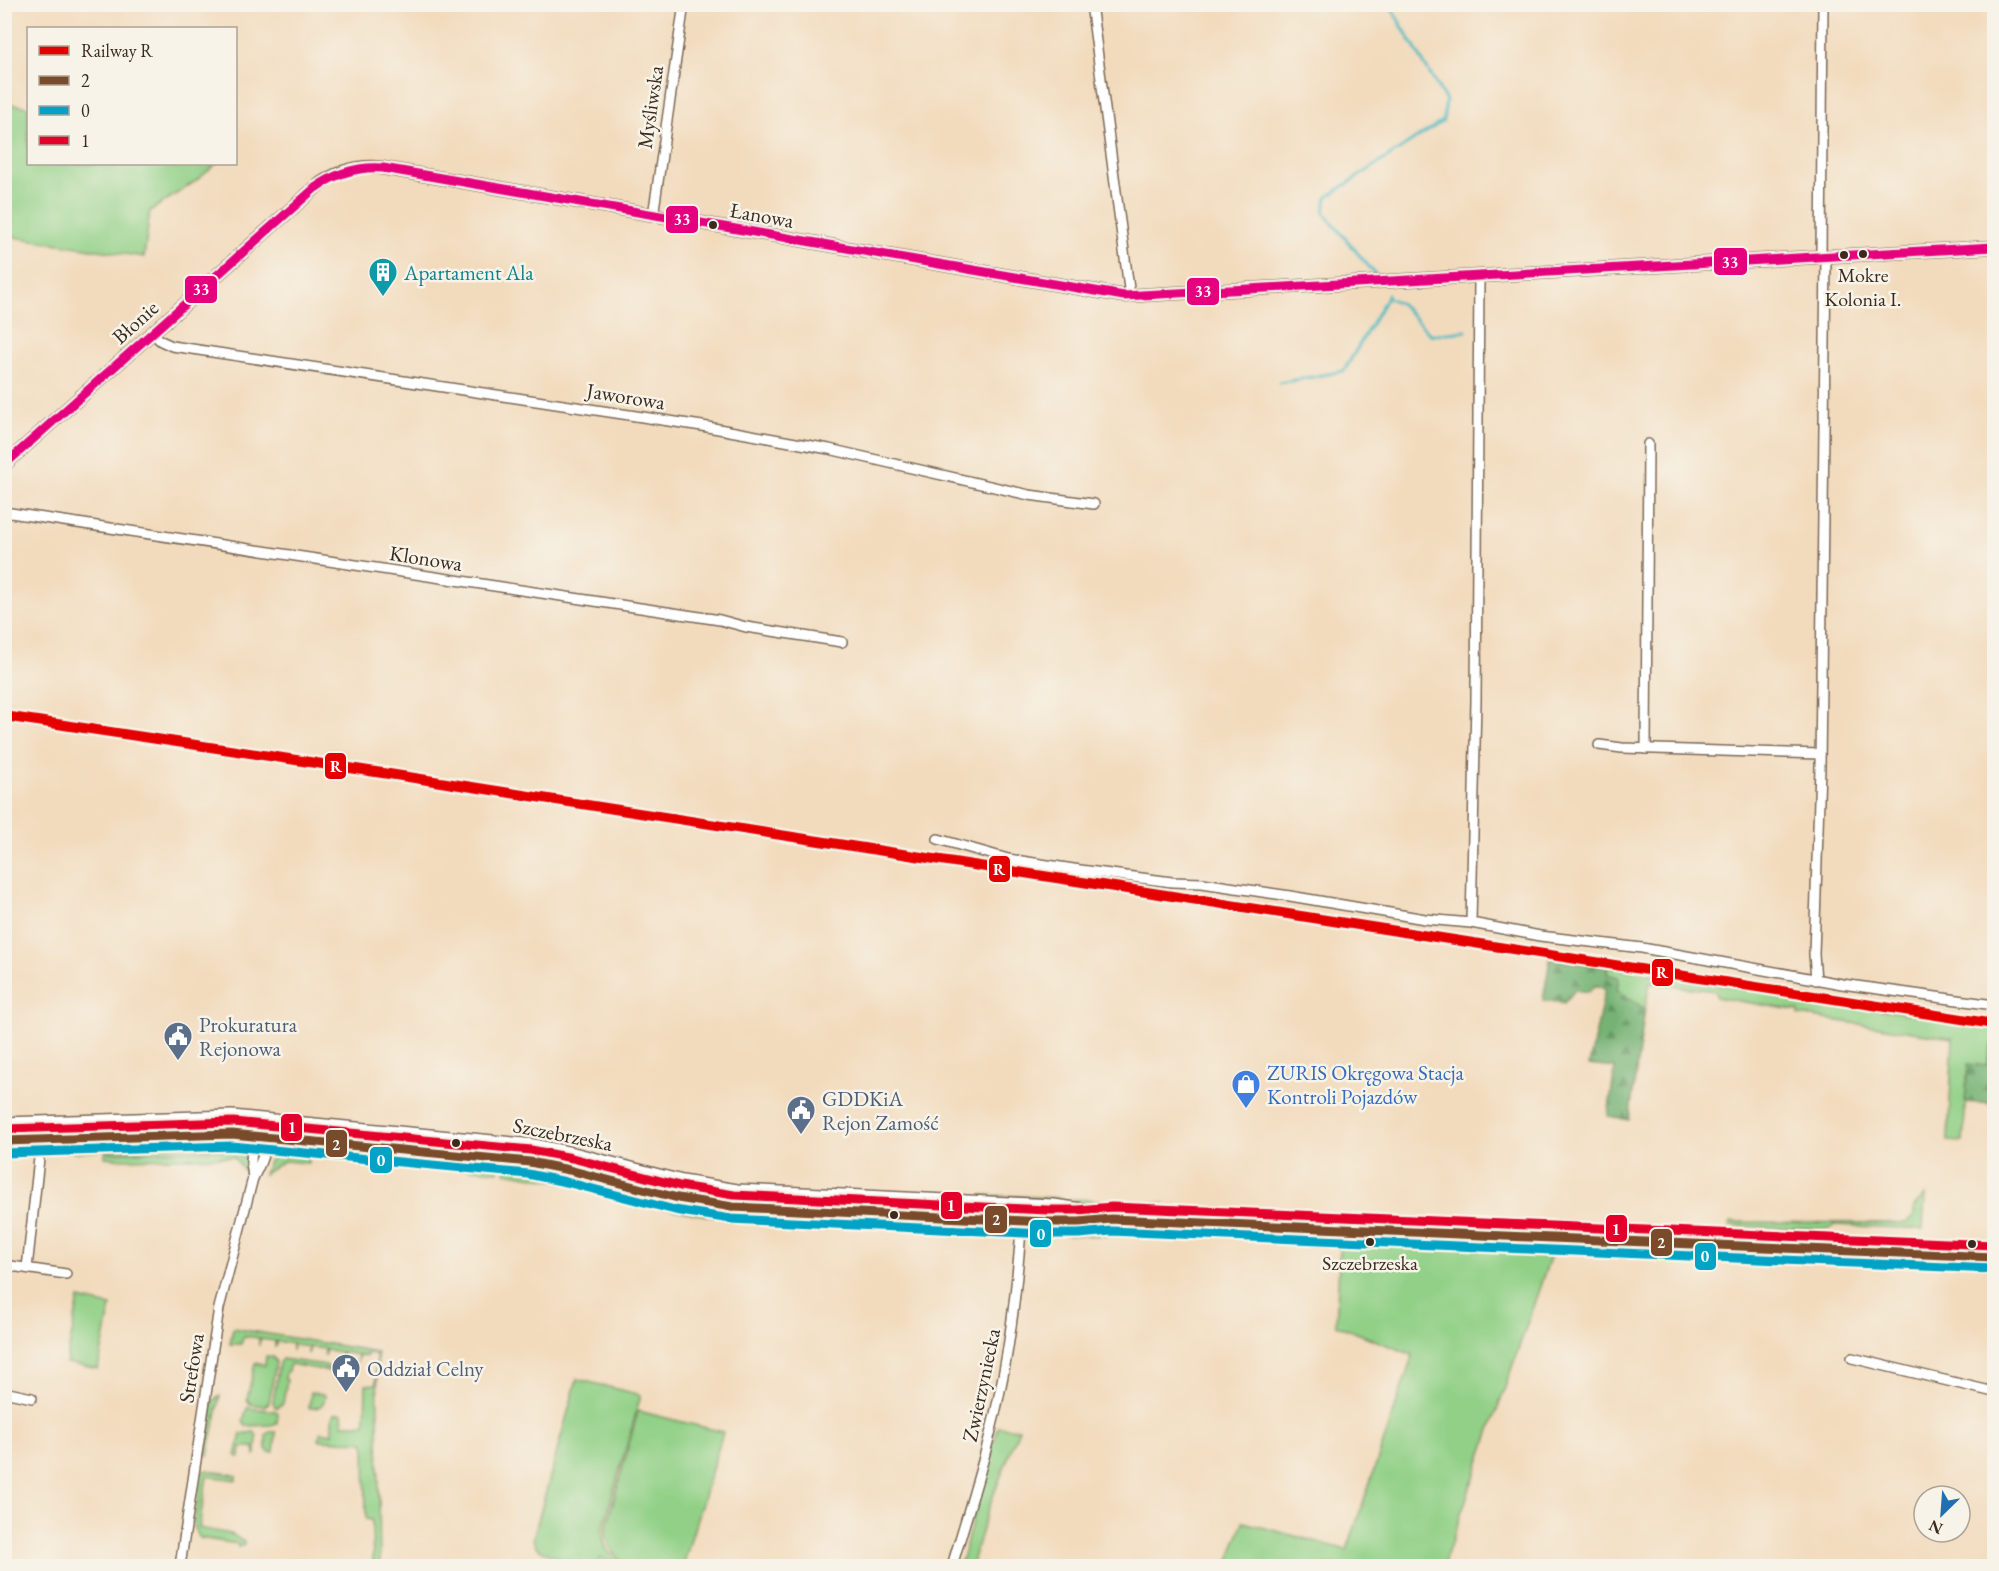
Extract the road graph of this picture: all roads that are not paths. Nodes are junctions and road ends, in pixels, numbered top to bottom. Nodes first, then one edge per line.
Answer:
1 (684, 4) edge
2 (1091, 4) edge
3 (1823, 4) edge
4 (388, 169) joint
5 (653, 216) junction
6 (1995, 247) edge
7 (1823, 257) junction
8 (1479, 277) junction
9 (1130, 296) junction
10 (152, 333) junction
11 (1648, 444) dead end
12 (4, 465) edge
13 (1094, 504) dead end
14 (4, 512) edge
15 (842, 642) dead end
16 (1599, 746) dead end
17 (1646, 749) junction
18 (1820, 754) junction
19 (938, 839) dead end
20 (1471, 923) junction
21 (1816, 980) junction
22 (1995, 1005) edge
23 (263, 1120) junction
24 (4, 1125) edge
25 (260, 1136) junction
26 (40, 1140) junction
27 (4, 1141) edge
28 (253, 1178) junction
29 (1022, 1214) junction
30 (1995, 1257) edge
31 (4, 1265) edge
32 (27, 1268) junction
33 (66, 1274) dead end
34 (1852, 1358) dead end
35 (4, 1392) edge
36 (1995, 1392) edge
37 (32, 1398) dead end
38 (180, 1566) edge
39 (952, 1566) edge

1 - 5 street, Myśliwska
2 - 9 street
3 - 7 street
4 - 5 street, Łanowa
4 - 10 street, Błonie
5 - 9 street, Łanowa
6 - 7 street, Łanowa
7 - 8 street, Łanowa
7 - 18 street
8 - 9 street, Łanowa
8 - 20 street
10 - 12 street, Błonie
10 - 13 street, Jaworowa
11 - 17 street
14 - 15 street, Klonowa
16 - 17 street
17 - 18 street
18 - 21 street
19 - 20 street
20 - 21 street
21 - 22 street
23 - 24 main road, Szczebrzeska
23 - 25 street, Strefowa
23 - 29 main road, Szczebrzeska
25 - 26 main road, Szczebrzeska
25 - 28 street, Strefowa
25 - 28 street, Strefowa
25 - 29 main road, Szczebrzeska
26 - 27 main road, Szczebrzeska
26 - 32 street
28 - 38 street, Strefowa
29 - 30 main road, Szczebrzeska
29 - 39 street, Zwierzyniecka
31 - 32 street
32 - 33 street
34 - 36 street
35 - 37 street

